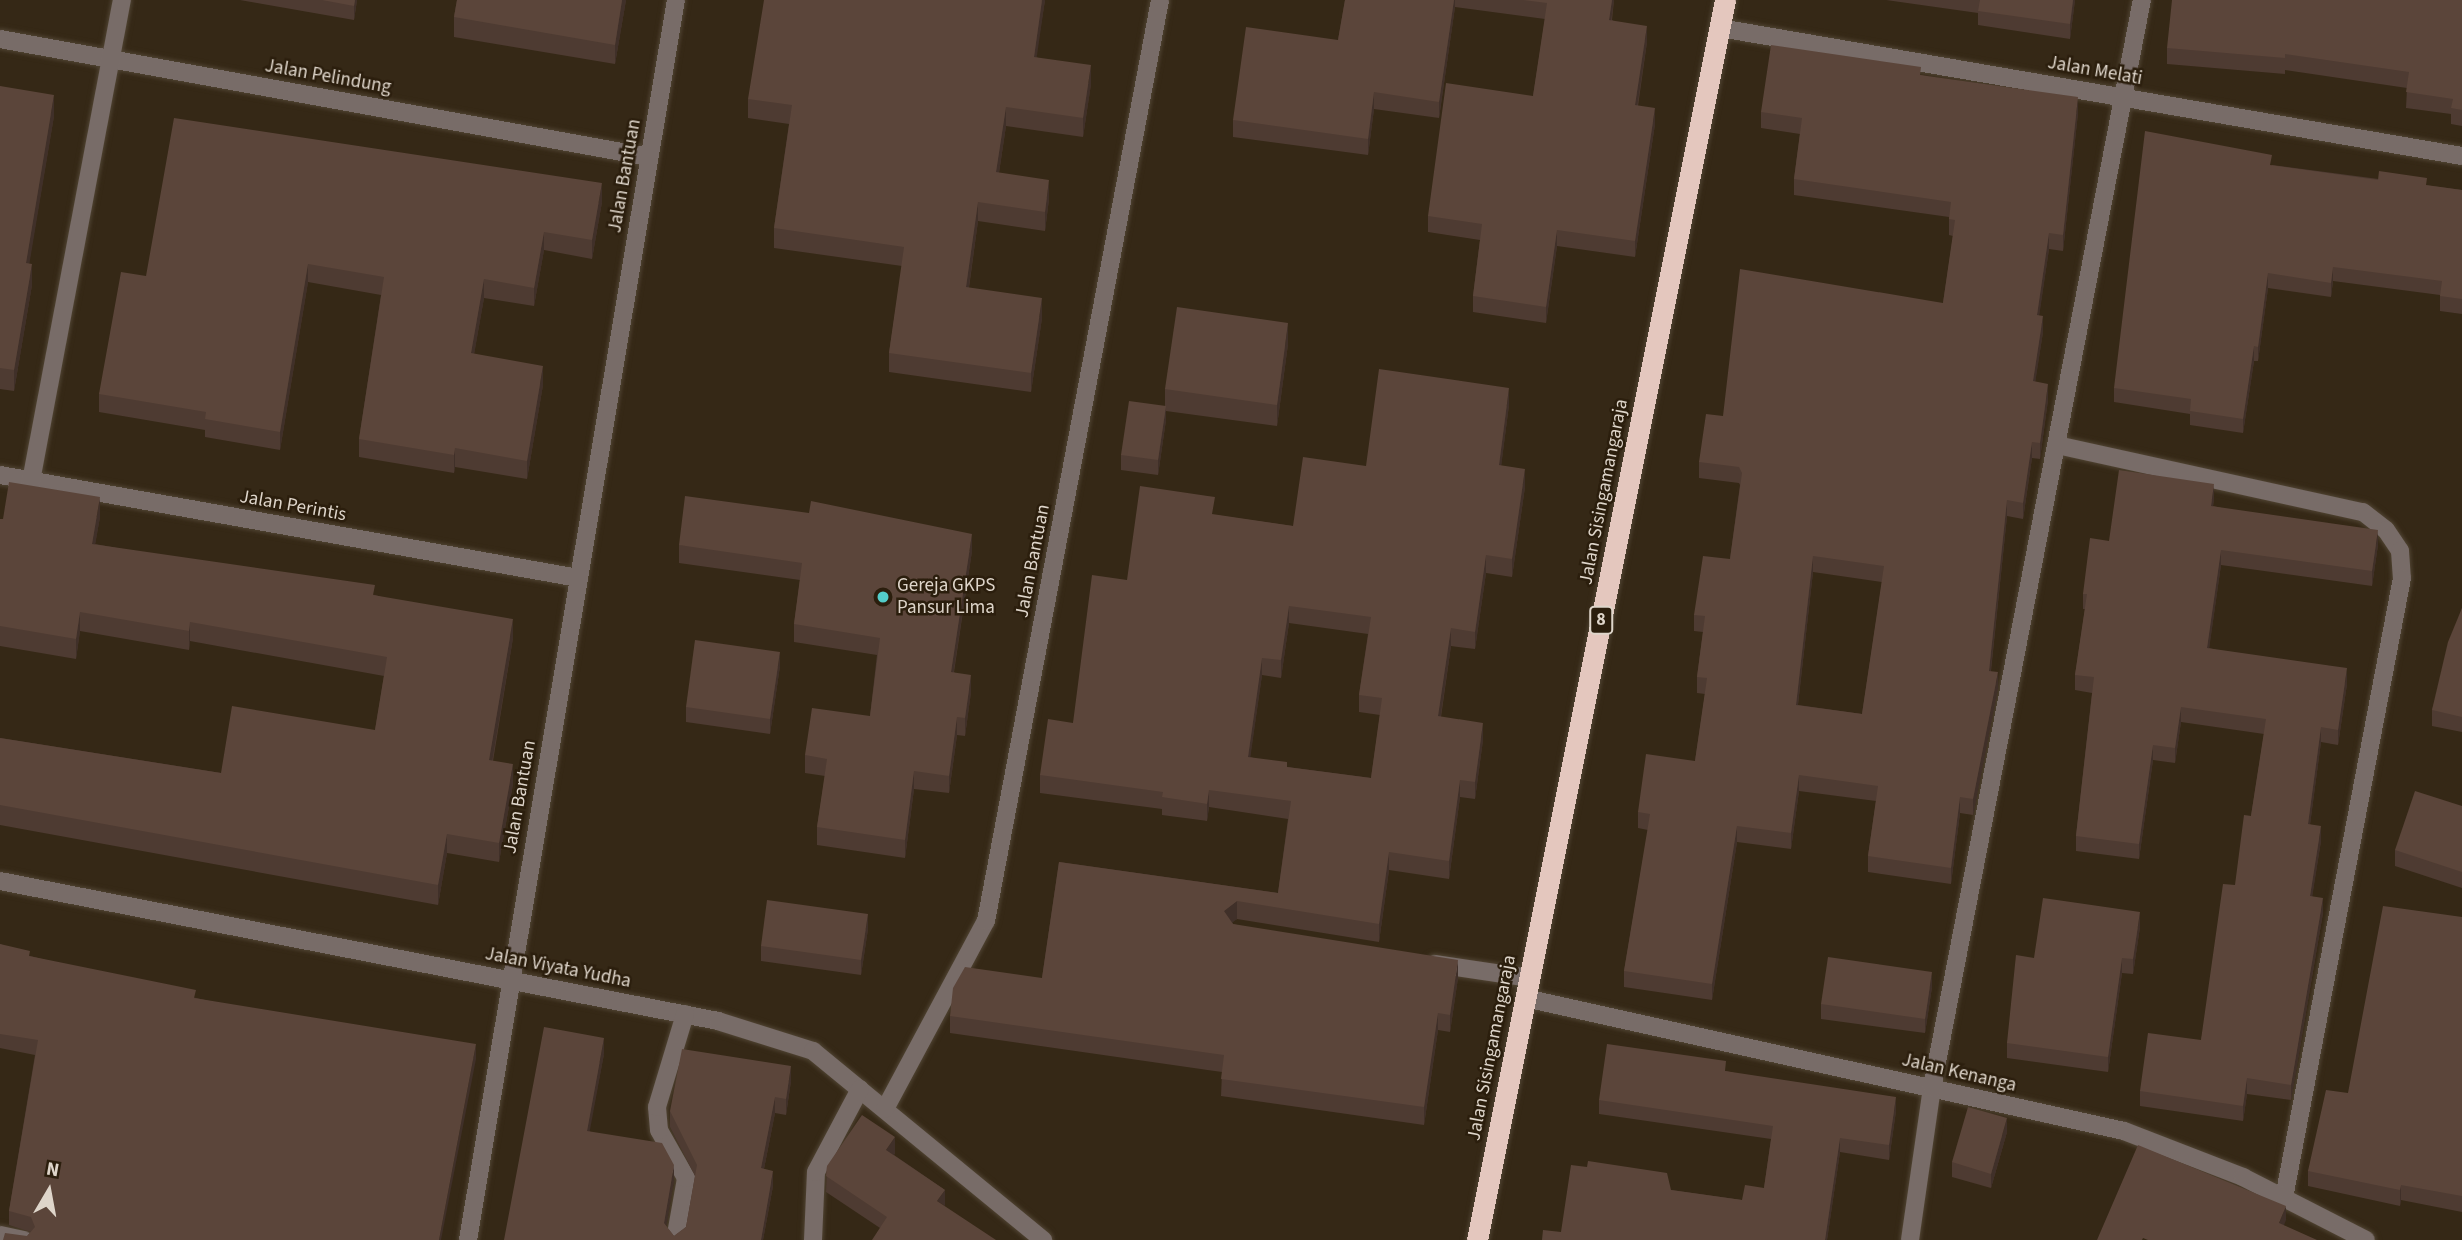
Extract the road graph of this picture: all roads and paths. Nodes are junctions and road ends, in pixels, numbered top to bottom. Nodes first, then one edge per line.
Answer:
1 (122, 0) edge
2 (676, 0) edge
3 (1160, 0) edge
4 (1725, 0) edge
5 (2142, 0) edge
6 (1720, 28) junction
7 (0, 40) edge
8 (111, 60) junction
9 (2124, 97) junction
10 (649, 156) junction
11 (2462, 156) edge
12 (2057, 445) junction
13 (0, 475) edge
14 (31, 481) junction
15 (578, 578) junction
16 (0, 881) edge
17 (1421, 961) edge
18 (511, 979) junction
19 (1527, 988) junction
20 (685, 1014) junction
21 (1932, 1088) junction
22 (860, 1089) junction
23 (885, 1109) junction
24 (2284, 1198) junction
25 (0, 1235) edge
26 (24, 1240) edge
27 (468, 1240) edge
28 (676, 1240) edge
29 (813, 1240) edge
30 (1043, 1240) edge
31 (1477, 1240) edge
32 (1910, 1240) edge
33 (2366, 1240) edge

1 - 8 street
2 - 10 street, Jalan Bantuan
3 - 23 street, Jalan Bantuan
4 - 6 highway, Jalan Sisingamangaraja / 8
5 - 9 street
6 - 9 street, Jalan Melati
6 - 19 highway, Jalan Sisingamangaraja / 8
7 - 8 street, Jalan Pelindung
8 - 10 street, Jalan Pelindung
8 - 14 street
9 - 11 street, Jalan Melati
9 - 12 street
10 - 15 street, Jalan Bantuan
12 - 21 street
12 - 24 street
13 - 14 street, Jalan Perintis
14 - 15 street, Jalan Perintis
15 - 18 street, Jalan Bantuan
16 - 18 street, Jalan Viyata Yudha
17 - 19 street, Jalan Kenanga
18 - 20 street, Jalan Viyata Yudha
18 - 27 street, Jalan Bantuan
19 - 21 street, Jalan Kenanga
19 - 31 highway, Jalan Sisingamangaraja / 8
20 - 22 street, Jalan Viyata Yudha
20 - 28 street
21 - 24 street, Jalan Kenanga
21 - 32 street
22 - 23 street, Jalan Viyata Yudha
22 - 29 street
23 - 30 street, Jalan Viyata Yudha
24 - 33 street, Jalan Kenanga
25 - 26 street

